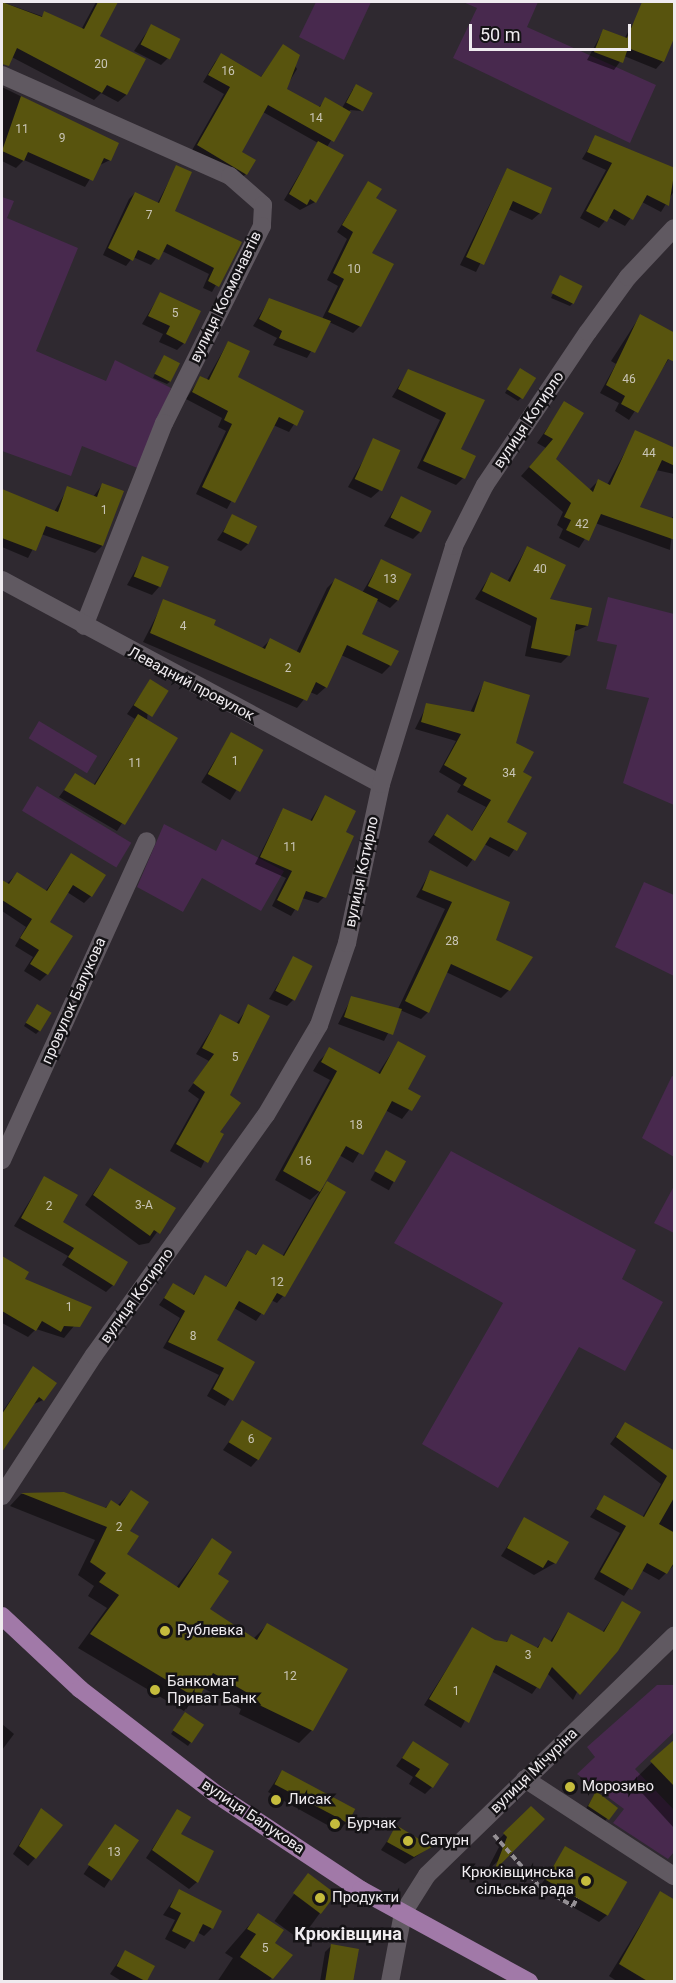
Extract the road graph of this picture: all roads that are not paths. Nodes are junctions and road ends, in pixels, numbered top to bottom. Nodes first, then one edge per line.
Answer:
1 (2, 75) edge
2 (675, 228) edge
3 (2, 580) edge
4 (84, 626) junction
5 (381, 784) junction
6 (147, 841) dead end
7 (2, 1160) edge
8 (2, 1496) edge
9 (2, 1616) edge
10 (675, 1636) edge
11 (525, 1779) junction
12 (675, 1876) edge
13 (403, 1913) junction
14 (390, 1982) edge
15 (529, 1982) edge

1 - 4 street, вулиця Космонавтів
2 - 5 street, вулиця Котирло
3 - 4 street, Левадний провулок
4 - 5 street, Левадний провулок
5 - 8 street, вулиця Котирло
6 - 7 street, провулок Балукова
9 - 13 main road, вулиця Балукова
10 - 11 street, вулиця Мічуріна
11 - 12 street
11 - 13 street, вулиця Мічуріна
13 - 14 street
13 - 15 main road, вулиця Балукова

